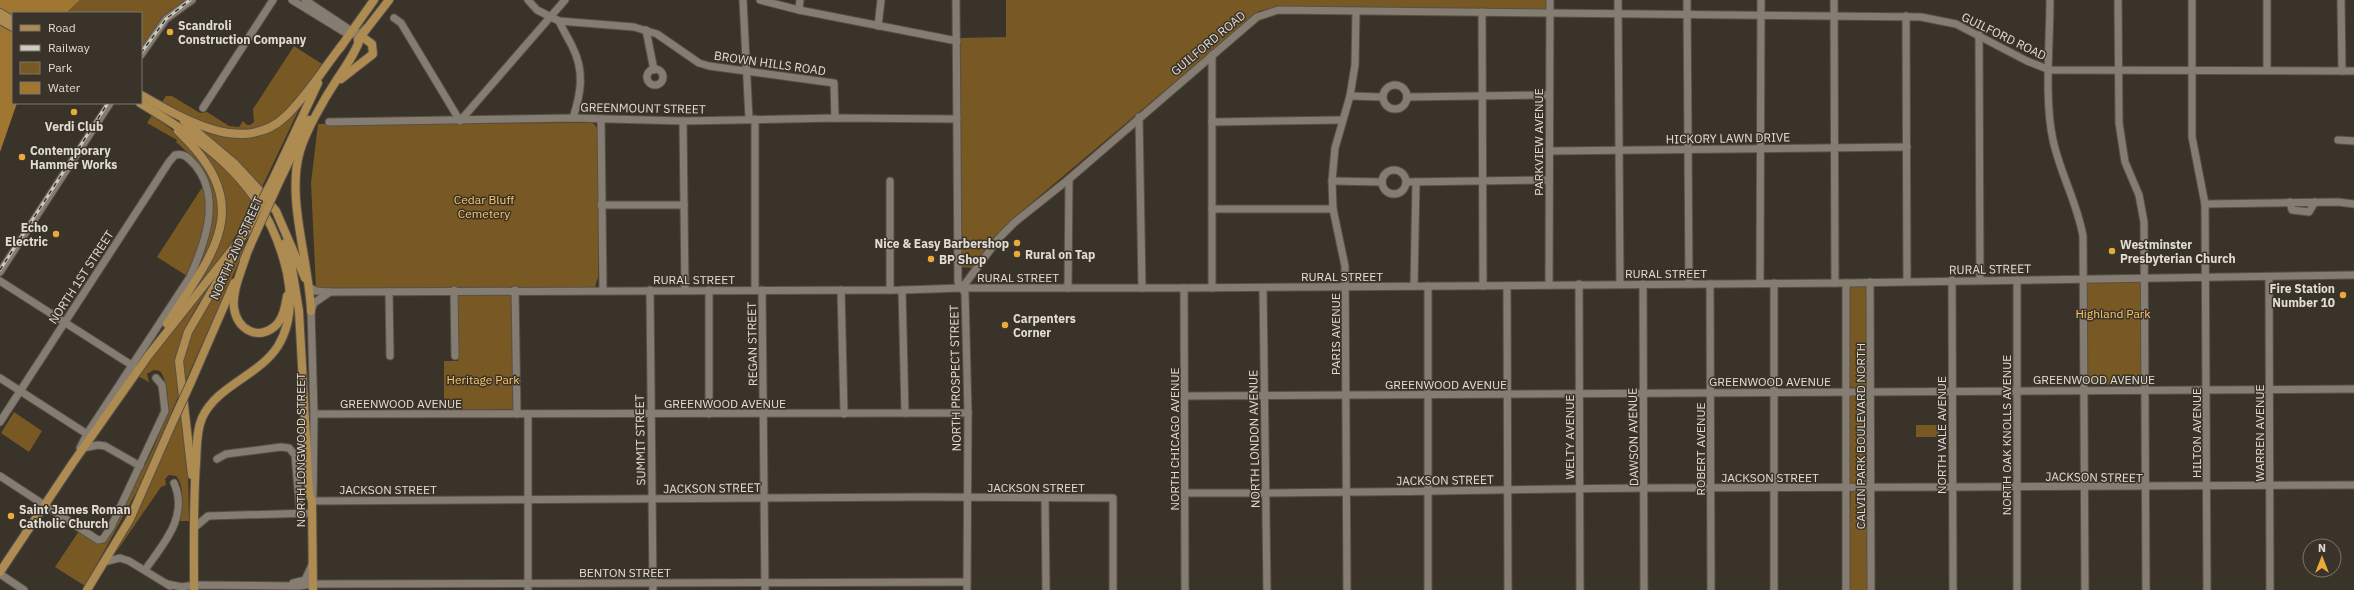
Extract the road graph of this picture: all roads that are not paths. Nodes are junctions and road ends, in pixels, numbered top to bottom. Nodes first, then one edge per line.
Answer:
1 (192, 0) edge
2 (273, 0) edge
3 (292, 0) edge
4 (305, 0) edge
5 (374, 0) edge
6 (389, 0) edge
7 (528, 0) edge
8 (566, 0) edge
9 (743, 0) edge
10 (760, 0) edge
11 (800, 0) edge
12 (881, 0) edge
13 (956, 0) edge
14 (1550, 0) edge
15 (1618, 0) edge
16 (1687, 0) edge
17 (1761, 0) edge
18 (1834, 0) edge
19 (2050, 0) edge
20 (2118, 0) edge
21 (2192, 0) edge
22 (2267, 0) edge
23 (2341, 0) edge
24 (799, 10) junction
25 (1356, 11) junction
26 (1482, 12) junction
27 (0, 13) edge
28 (1550, 13) junction
29 (1618, 14) junction
30 (1687, 16) junction
31 (1760, 16) junction
32 (1906, 16) junction
33 (550, 17) junction
34 (1834, 17) junction
35 (394, 18) dead end
36 (0, 20) edge
37 (12, 20) edge
38 (559, 22) junction
39 (12, 26) edge
40 (878, 26) junction
41 (646, 30) junction
42 (354, 34) junction
43 (1980, 35) junction
44 (957, 41) junction
45 (342, 45) junction
46 (142, 54) edge
47 (1212, 55) junction
48 (654, 70) dead end
49 (2050, 70) junction
50 (2193, 70) junction
51 (2267, 70) junction
52 (747, 71) junction
53 (2118, 71) junction
54 (2342, 71) junction
55 (2354, 72) edge
56 (1549, 95) junction
57 (142, 96) edge
58 (1350, 96) junction
59 (1481, 96) junction
60 (1382, 97) junction
61 (1407, 97) junction
62 (109, 104) edge
63 (142, 104) edge
64 (322, 105) junction
65 (203, 108) dead end
66 (171, 117) junction
67 (1139, 117) junction
68 (573, 118) junction
69 (835, 118) junction
70 (752, 119) junction
71 (957, 119) junction
72 (601, 120) junction
73 (1342, 120) junction
74 (460, 121) junction
75 (683, 121) junction
76 (330, 122) dead end
77 (1212, 122) junction
78 (2338, 140) dead end
79 (2354, 141) edge
80 (1907, 147) junction
81 (1835, 148) junction
82 (1760, 149) junction
83 (1619, 150) junction
84 (1688, 150) junction
85 (1549, 151) junction
86 (187, 156) joint
87 (277, 178) junction
88 (1069, 179) junction
89 (1549, 180) junction
90 (890, 181) dead end
91 (1482, 181) junction
92 (1332, 182) junction
93 (1382, 182) junction
94 (1407, 182) junction
95 (1416, 182) junction
96 (256, 187) junction
97 (2205, 204) junction
98 (2354, 204) edge
99 (601, 205) junction
100 (684, 205) junction
101 (1212, 209) junction
102 (1334, 209) junction
103 (246, 232) junction
104 (246, 256) junction
105 (0, 272) edge
106 (2354, 275) edge
107 (2206, 276) junction
108 (2269, 277) junction
109 (2144, 278) junction
110 (2084, 279) junction
111 (288, 280) junction
112 (1952, 280) junction
113 (1980, 280) junction
114 (2017, 280) junction
115 (0, 281) edge
116 (1907, 281) junction
117 (1870, 282) junction
118 (1760, 283) junction
119 (1774, 283) junction
120 (1835, 283) junction
121 (1846, 283) junction
122 (1579, 284) junction
123 (1620, 284) junction
124 (1643, 284) junction
125 (1689, 284) junction
126 (1710, 284) junction
127 (1549, 285) junction
128 (1346, 286) junction
129 (1414, 286) junction
130 (1428, 286) junction
131 (1483, 286) junction
132 (1507, 286) junction
133 (310, 288) junction
134 (962, 288) junction
135 (1068, 288) junction
136 (1142, 288) junction
137 (1184, 288) junction
138 (1212, 288) junction
139 (1263, 288) junction
140 (454, 290) junction
141 (515, 290) junction
142 (603, 290) junction
143 (650, 290) junction
144 (685, 290) junction
145 (709, 290) junction
146 (759, 290) junction
147 (841, 290) junction
148 (890, 290) junction
149 (902, 290) junction
150 (330, 292) junction
151 (389, 292) junction
152 (310, 310) junction
153 (64, 323) junction
154 (148, 356) junction
155 (390, 356) dead end
156 (455, 356) dead end
157 (133, 366) junction
158 (0, 378) edge
159 (156, 378) dead end
160 (2083, 389) junction
161 (2269, 389) junction
162 (2354, 389) edge
163 (2016, 390) junction
164 (2146, 390) junction
165 (20, 391) junction
166 (1846, 391) junction
167 (1871, 391) junction
168 (1952, 391) junction
169 (2208, 391) junction
170 (1711, 392) junction
171 (1580, 393) junction
172 (1643, 393) junction
173 (1775, 393) junction
174 (1427, 395) junction
175 (1508, 395) junction
176 (1186, 396) junction
177 (1264, 396) junction
178 (1346, 396) junction
179 (651, 413) junction
180 (905, 413) junction
181 (968, 413) junction
182 (314, 414) junction
183 (518, 414) junction
184 (528, 414) junction
185 (709, 414) junction
186 (763, 414) junction
187 (844, 414) junction
188 (0, 422) edge
189 (87, 434) junction
190 (83, 448) junction
191 (217, 459) dead end
192 (72, 464) junction
193 (140, 466) junction
194 (0, 476) edge
195 (174, 483) dead end
196 (1953, 486) junction
197 (2017, 486) junction
198 (2270, 486) junction
199 (2354, 486) edge
200 (1871, 487) junction
201 (2208, 487) junction
202 (1645, 488) junction
203 (1711, 488) junction
204 (1774, 488) junction
205 (1846, 488) junction
206 (2084, 488) junction
207 (2145, 488) junction
208 (1507, 489) junction
209 (1580, 489) junction
210 (1428, 492) junction
211 (1185, 493) junction
212 (1348, 493) junction
213 (194, 494) junction
214 (1267, 494) junction
215 (763, 498) junction
216 (966, 498) junction
217 (1046, 498) junction
218 (528, 500) junction
219 (652, 500) junction
220 (312, 501) junction
221 (45, 505) junction
222 (300, 513) junction
223 (312, 513) junction
224 (194, 528) junction
225 (104, 562) junction
226 (313, 564) junction
227 (145, 570) junction
228 (0, 573) edge
229 (967, 582) junction
230 (167, 584) junction
231 (283, 584) junction
232 (653, 586) edge
233 (765, 586) edge
234 (194, 587) edge
235 (313, 587) edge
236 (528, 587) edge
237 (24, 590) edge
238 (87, 590) edge
239 (174, 590) edge
240 (967, 590) edge
241 (1046, 590) edge
242 (1113, 590) edge
243 (1185, 590) edge
244 (1267, 590) edge
245 (1347, 590) edge
246 (1428, 590) edge
247 (1508, 590) edge
248 (1580, 590) edge
249 (1644, 590) edge
250 (1710, 590) edge
251 (1774, 590) edge
252 (1846, 590) edge
253 (1871, 590) edge
254 (1953, 590) edge
255 (2017, 590) edge
256 (2085, 590) edge
257 (2146, 590) edge
258 (2207, 590) edge
259 (2270, 590) edge

1 - 46 street
2 - 65 street
3 - 42 street
4 - 42 street
5 - 42 main road, NORTH 2ND STREET
6 - 42 main road, NORTH 2ND STREET
7 - 33 street, BROWN HILLS ROAD
8 - 33 street
9 - 52 street, REGAN STREET
10 - 24 street
11 - 24 street
12 - 40 street
13 - 44 street, NORTH PROSPECT STREET
14 - 28 street, PARKVIEW AVENUE
15 - 29 street
16 - 30 street
17 - 31 street
18 - 34 street
19 - 49 street
20 - 53 street
21 - 50 street, HILTON AVENUE
22 - 51 street
23 - 54 street
24 - 40 street
25 - 26 street, GUILFORD ROAD
25 - 47 street, GUILFORD ROAD
25 - 58 street, PARIS AVENUE
26 - 28 street, GUILFORD ROAD
26 - 59 street
27 - 37 main road
28 - 29 street, GUILFORD ROAD
28 - 56 street, PARKVIEW AVENUE
29 - 30 street, GUILFORD ROAD
29 - 83 street
30 - 31 street, GUILFORD ROAD
30 - 84 street
31 - 34 street, GUILFORD ROAD
31 - 82 street
32 - 34 street, GUILFORD ROAD
32 - 43 street, GUILFORD ROAD
32 - 80 street
33 - 38 street, BROWN HILLS ROAD
33 - 74 street
34 - 81 street
35 - 74 street
36 - 39 main road
38 - 41 street, BROWN HILLS ROAD
38 - 68 street
40 - 44 street
41 - 48 street
41 - 52 street, BROWN HILLS ROAD
42 - 45 main road, NORTH 2ND STREET
42 - 64 main road
42 - 64 main road
42 - 87 main road, NORTH 2ND STREET
43 - 49 street, GUILFORD ROAD
43 - 113 street
44 - 71 street, NORTH PROSPECT STREET
45 - 66 main road
45 - 87 main road, NORTH 2ND STREET
47 - 67 street, GUILFORD ROAD
47 - 77 street
49 - 53 street, GUILFORD ROAD
49 - 110 street
50 - 51 street, GUILFORD ROAD
50 - 53 street, GUILFORD ROAD
50 - 97 street, HILTON AVENUE
51 - 54 street, GUILFORD ROAD
52 - 69 street, BROWN HILLS ROAD
52 - 70 street, REGAN STREET
53 - 109 street
54 - 55 street, GUILFORD ROAD
56 - 59 street
56 - 85 street, PARKVIEW AVENUE
57 - 66 main road
58 - 60 street
58 - 73 street, PARIS AVENUE
59 - 61 street
59 - 91 street
60 - 61 street
60 - 61 street
62 - 105 street
63 - 66 main road
64 - 133 main road
66 - 96 main road
66 - 111 main road
66 - 154 main road
67 - 88 street, GUILFORD ROAD
67 - 136 street
68 - 72 street, GREENMOUNT STREET
68 - 74 street, GREENMOUNT STREET
69 - 70 street, GREENMOUNT STREET
69 - 71 street, GREENMOUNT STREET
70 - 75 street, GREENMOUNT STREET
70 - 146 street, REGAN STREET
71 - 134 street, NORTH PROSPECT STREET
72 - 75 street, GREENMOUNT STREET
72 - 99 street
73 - 77 street
73 - 92 street, PARIS AVENUE
74 - 76 street, GREENMOUNT STREET
75 - 100 street
77 - 101 street
78 - 79 street
80 - 81 street, HICKORY LAWN DRIVE
80 - 116 street
81 - 82 street, HICKORY LAWN DRIVE
81 - 120 street
82 - 84 street, HICKORY LAWN DRIVE
82 - 118 street
83 - 84 street, HICKORY LAWN DRIVE
83 - 85 street, HICKORY LAWN DRIVE
83 - 123 street
84 - 125 street
85 - 89 street, PARKVIEW AVENUE
86 - 153 street, NORTH 1ST STREET
86 - 157 street, NORTH 2ND STREET
87 - 103 main road, NORTH 2ND STREET, bridge
87 - 104 main road, NORTH 2ND STREET, bridge
88 - 134 street, GUILFORD ROAD
88 - 135 street
89 - 91 street
89 - 127 street, PARKVIEW AVENUE
90 - 148 street
91 - 95 street
91 - 131 street
92 - 93 street
92 - 102 street, PARIS AVENUE
93 - 94 street
93 - 94 street
94 - 95 street
95 - 129 street
96 - 133 main road
96 - 220 main road
97 - 98 street
97 - 107 street, HILTON AVENUE
99 - 100 street
99 - 142 street
100 - 144 street
101 - 102 street
101 - 138 street
102 - 128 street, PARIS AVENUE
103 - 154 main road, NORTH 2ND STREET
103 - 213 main road
104 - 111 main road
104 - 225 main road, NORTH 2ND STREET, bridge
106 - 108 street, RURAL STREET
107 - 108 street, RURAL STREET
107 - 109 street, RURAL STREET
107 - 169 street, HILTON AVENUE
108 - 161 street, WARREN AVENUE
109 - 110 street, RURAL STREET
109 - 164 street
110 - 114 street, RURAL STREET
110 - 160 street
111 - 213 main road
112 - 113 street, RURAL STREET
112 - 116 street, RURAL STREET
112 - 168 street, NORTH VALE AVENUE
113 - 114 street, RURAL STREET
114 - 163 street, NORTH OAK KNOLLS AVENUE
115 - 153 street
116 - 117 street, RURAL STREET
117 - 121 street, RURAL STREET
117 - 167 street, CALVIN PARK BOULEVARD NORTH
118 - 119 street, RURAL STREET
118 - 126 street, RURAL STREET
119 - 120 street, RURAL STREET
119 - 173 street
120 - 121 street, RURAL STREET
121 - 166 street, CALVIN PARK BOULEVARD NORTH
122 - 123 street, RURAL STREET
122 - 127 street, RURAL STREET
122 - 171 street, WELTY AVENUE
123 - 124 street, RURAL STREET
124 - 125 street, RURAL STREET
124 - 172 street, DAWSON AVENUE
125 - 126 street, RURAL STREET
126 - 170 street, ROBERT AVENUE
127 - 132 street, RURAL STREET
128 - 129 street, RURAL STREET
128 - 139 street, RURAL STREET
128 - 178 street, PARIS AVENUE
129 - 130 street, RURAL STREET
130 - 131 street, RURAL STREET
130 - 174 street
131 - 132 street, RURAL STREET
132 - 175 street
133 - 150 street, RURAL STREET
133 - 152 main road
134 - 135 street, RURAL STREET
134 - 149 street, RURAL STREET
134 - 181 street, NORTH PROSPECT STREET
135 - 136 street, RURAL STREET
136 - 137 street, RURAL STREET
137 - 138 street, RURAL STREET
137 - 176 street, NORTH CHICAGO AVENUE
138 - 139 street, RURAL STREET
139 - 177 street, NORTH LONDON AVENUE
140 - 141 street, RURAL STREET
140 - 151 street, RURAL STREET
140 - 156 street
141 - 142 street, RURAL STREET
141 - 183 street
142 - 143 street, RURAL STREET
143 - 144 street, RURAL STREET
143 - 179 street, SUMMIT STREET
144 - 145 street, RURAL STREET
145 - 146 street, RURAL STREET
145 - 185 street
146 - 147 street, RURAL STREET
146 - 186 street, REGAN STREET
147 - 148 street, RURAL STREET
147 - 187 street
148 - 149 street, RURAL STREET
149 - 180 street
150 - 151 street, RURAL STREET
150 - 152 street
151 - 155 street
152 - 182 street, NORTH LONGWOOD STREET
153 - 157 street
153 - 165 street, NORTH 1ST STREET
154 - 190 main road, NORTH 2ND STREET
157 - 189 street, NORTH 2ND STREET
158 - 165 street
159 - 193 street
160 - 163 street, GREENWOOD AVENUE
160 - 164 street, GREENWOOD AVENUE
160 - 206 street
161 - 162 street, GREENWOOD AVENUE
161 - 169 street, GREENWOOD AVENUE
161 - 198 street, WARREN AVENUE
163 - 168 street, GREENWOOD AVENUE
163 - 197 street, NORTH OAK KNOLLS AVENUE
164 - 169 street, GREENWOOD AVENUE
164 - 207 street
165 - 188 street, NORTH 1ST STREET
165 - 189 street
166 - 167 street, GREENWOOD AVENUE
166 - 173 street, GREENWOOD AVENUE
166 - 205 street, CALVIN PARK BOULEVARD NORTH
167 - 168 street, GREENWOOD AVENUE
167 - 200 street, CALVIN PARK BOULEVARD NORTH
168 - 196 street, NORTH VALE AVENUE
169 - 201 street, HILTON AVENUE
170 - 172 street, GREENWOOD AVENUE
170 - 173 street, GREENWOOD AVENUE
170 - 203 street, ROBERT AVENUE
171 - 172 street, GREENWOOD AVENUE
171 - 175 street, GREENWOOD AVENUE
171 - 209 street, WELTY AVENUE
172 - 202 street, DAWSON AVENUE
173 - 204 street
174 - 175 street, GREENWOOD AVENUE
174 - 178 street, GREENWOOD AVENUE
174 - 210 street
175 - 208 street
176 - 177 street, GREENWOOD AVENUE
176 - 211 street, NORTH CHICAGO AVENUE
177 - 178 street, GREENWOOD AVENUE
177 - 214 street, NORTH LONDON AVENUE
178 - 212 street, PARIS AVENUE
179 - 184 street, GREENWOOD AVENUE
179 - 185 street, GREENWOOD AVENUE
179 - 219 street, SUMMIT STREET
180 - 181 street, GREENWOOD AVENUE
180 - 187 street, GREENWOOD AVENUE
181 - 216 street, NORTH PROSPECT STREET
182 - 183 street, GREENWOOD AVENUE
182 - 220 street, NORTH LONGWOOD STREET
183 - 184 street, GREENWOOD AVENUE
184 - 218 street
185 - 186 street, GREENWOOD AVENUE
186 - 187 street, GREENWOOD AVENUE
186 - 215 street, REGAN STREET
189 - 192 street, NORTH 2ND STREET
190 - 192 main road, NORTH 2ND STREET
190 - 193 street
191 - 222 street
192 - 221 main road, NORTH 2ND STREET
193 - 221 street
194 - 221 street
195 - 227 street
196 - 197 street, JACKSON STREET
196 - 200 street, JACKSON STREET
196 - 254 street, NORTH VALE AVENUE
197 - 206 street, JACKSON STREET
197 - 255 street, NORTH OAK KNOLLS AVENUE
198 - 199 street, JACKSON STREET
198 - 201 street, JACKSON STREET
198 - 259 street, WARREN AVENUE
200 - 205 street, JACKSON STREET
200 - 253 street, CALVIN PARK BOULEVARD NORTH
201 - 207 street, JACKSON STREET
201 - 258 street, HILTON AVENUE
202 - 203 street, JACKSON STREET
202 - 209 street, JACKSON STREET
202 - 249 street, DAWSON AVENUE
203 - 204 street, JACKSON STREET
203 - 250 street, ROBERT AVENUE
204 - 205 street, JACKSON STREET
204 - 251 street
205 - 252 street, CALVIN PARK BOULEVARD NORTH
206 - 207 street, JACKSON STREET
206 - 256 street
207 - 257 street
208 - 209 street, JACKSON STREET
208 - 210 street, JACKSON STREET
208 - 247 street
209 - 248 street, WELTY AVENUE
210 - 212 street, JACKSON STREET
210 - 246 street
211 - 214 street, JACKSON STREET
211 - 243 street, NORTH CHICAGO AVENUE
212 - 214 street, JACKSON STREET
212 - 245 street, PARIS AVENUE
213 - 224 main road
214 - 244 street, NORTH LONDON AVENUE
215 - 216 street, JACKSON STREET
215 - 219 street, JACKSON STREET
215 - 233 street, REGAN STREET
216 - 217 street, JACKSON STREET
216 - 229 street, NORTH PROSPECT STREET
217 - 241 street
217 - 242 street, JACKSON STREET
218 - 219 street, JACKSON STREET
218 - 220 street, JACKSON STREET
218 - 236 street
219 - 232 street, SUMMIT STREET
220 - 223 main road, NORTH LONGWOOD STREET
221 - 228 main road, NORTH 2ND STREET
222 - 223 street
222 - 224 street
223 - 226 main road, NORTH LONGWOOD STREET
224 - 234 main road
225 - 227 street
225 - 238 main road, NORTH 2ND STREET
226 - 231 street, BENTON STREET
226 - 235 main road, NORTH LONGWOOD STREET
227 - 230 street
228 - 237 street
229 - 233 street, BENTON STREET
229 - 240 street, NORTH PROSPECT STREET
230 - 234 street, BENTON STREET
230 - 239 street
231 - 234 street, BENTON STREET
231 - 235 street, BENTON STREET
232 - 233 street, BENTON STREET
232 - 236 street, BENTON STREET
235 - 236 street, BENTON STREET

